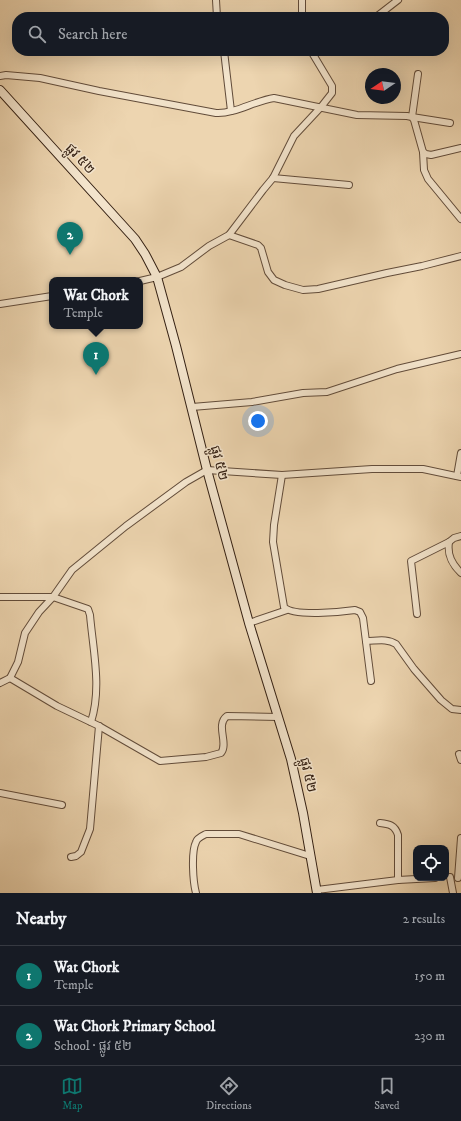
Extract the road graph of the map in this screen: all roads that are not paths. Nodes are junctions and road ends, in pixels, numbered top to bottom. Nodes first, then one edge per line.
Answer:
1 (216, 0) edge
2 (302, 0) edge
3 (398, 0) edge
4 (217, 12) edge
5 (302, 12) edge
6 (382, 12) edge
7 (225, 56) edge
8 (314, 56) edge
9 (418, 74) dead end
10 (0, 76) edge
11 (0, 90) edge
12 (321, 107) junction
13 (231, 111) junction
14 (412, 117) junction
15 (450, 123) dead end
16 (461, 148) edge
17 (423, 152) junction
18 (273, 178) junction
19 (349, 185) dead end
20 (461, 219) edge
21 (229, 235) junction
22 (461, 256) edge
23 (157, 277) junction
24 (143, 280) edge
25 (49, 296) edge
26 (0, 304) edge
27 (461, 354) edge
28 (192, 407) junction
29 (461, 453) edge
30 (207, 470) junction
31 (282, 475) junction
32 (459, 477) edge
33 (461, 536) edge
34 (449, 542) junction
35 (461, 573) edge
36 (0, 597) edge
37 (53, 597) junction
38 (287, 610) junction
39 (417, 614) dead end
40 (249, 623) junction
41 (366, 641) junction
42 (10, 678) junction
43 (371, 681) dead end
44 (0, 683) edge
45 (461, 710) edge
46 (278, 717) junction
47 (91, 722) junction
48 (99, 726) junction
49 (0, 793) edge
50 (62, 805) dead end
51 (380, 822) dead end
52 (461, 838) edge
53 (310, 856) junction
54 (71, 857) dead end
55 (449, 877) edge
56 (459, 878) edge
57 (413, 879) edge
58 (398, 880) junction
59 (449, 880) edge
60 (317, 891) edge
61 (196, 893) edge
62 (453, 893) edge

1 - 4 street
2 - 5 street
3 - 6 street
7 - 13 street
8 - 12 street
9 - 14 street
10 - 13 street
11 - 23 street, ផ្លូវ ៥២
12 - 13 street
12 - 14 street
12 - 18 street
14 - 15 street
14 - 17 street
16 - 17 street
17 - 20 street
18 - 19 street
18 - 21 street
21 - 22 street
21 - 23 street
23 - 24 street
23 - 28 street, ផ្លូវ ៥២
25 - 26 street
27 - 28 street
28 - 30 street, ផ្លូវ ៥២
29 - 32 street
30 - 31 street
30 - 37 street
30 - 40 street, ផ្លូវ ៥២
31 - 32 street
31 - 38 street
33 - 34 street
34 - 35 street
34 - 39 street
36 - 37 street
37 - 42 street
37 - 47 street
38 - 40 street
38 - 41 street
40 - 46 street, ផ្លូវ ៥២
41 - 43 street
41 - 45 street
42 - 44 street
42 - 47 street
46 - 48 street
46 - 53 street, ផ្លូវ ៥២
47 - 48 street
48 - 54 street
49 - 50 street
51 - 58 street
52 - 56 street
53 - 60 street, ផ្លូវ ៥២
53 - 61 street
55 - 56 street
57 - 58 street
58 - 60 street
59 - 62 street

